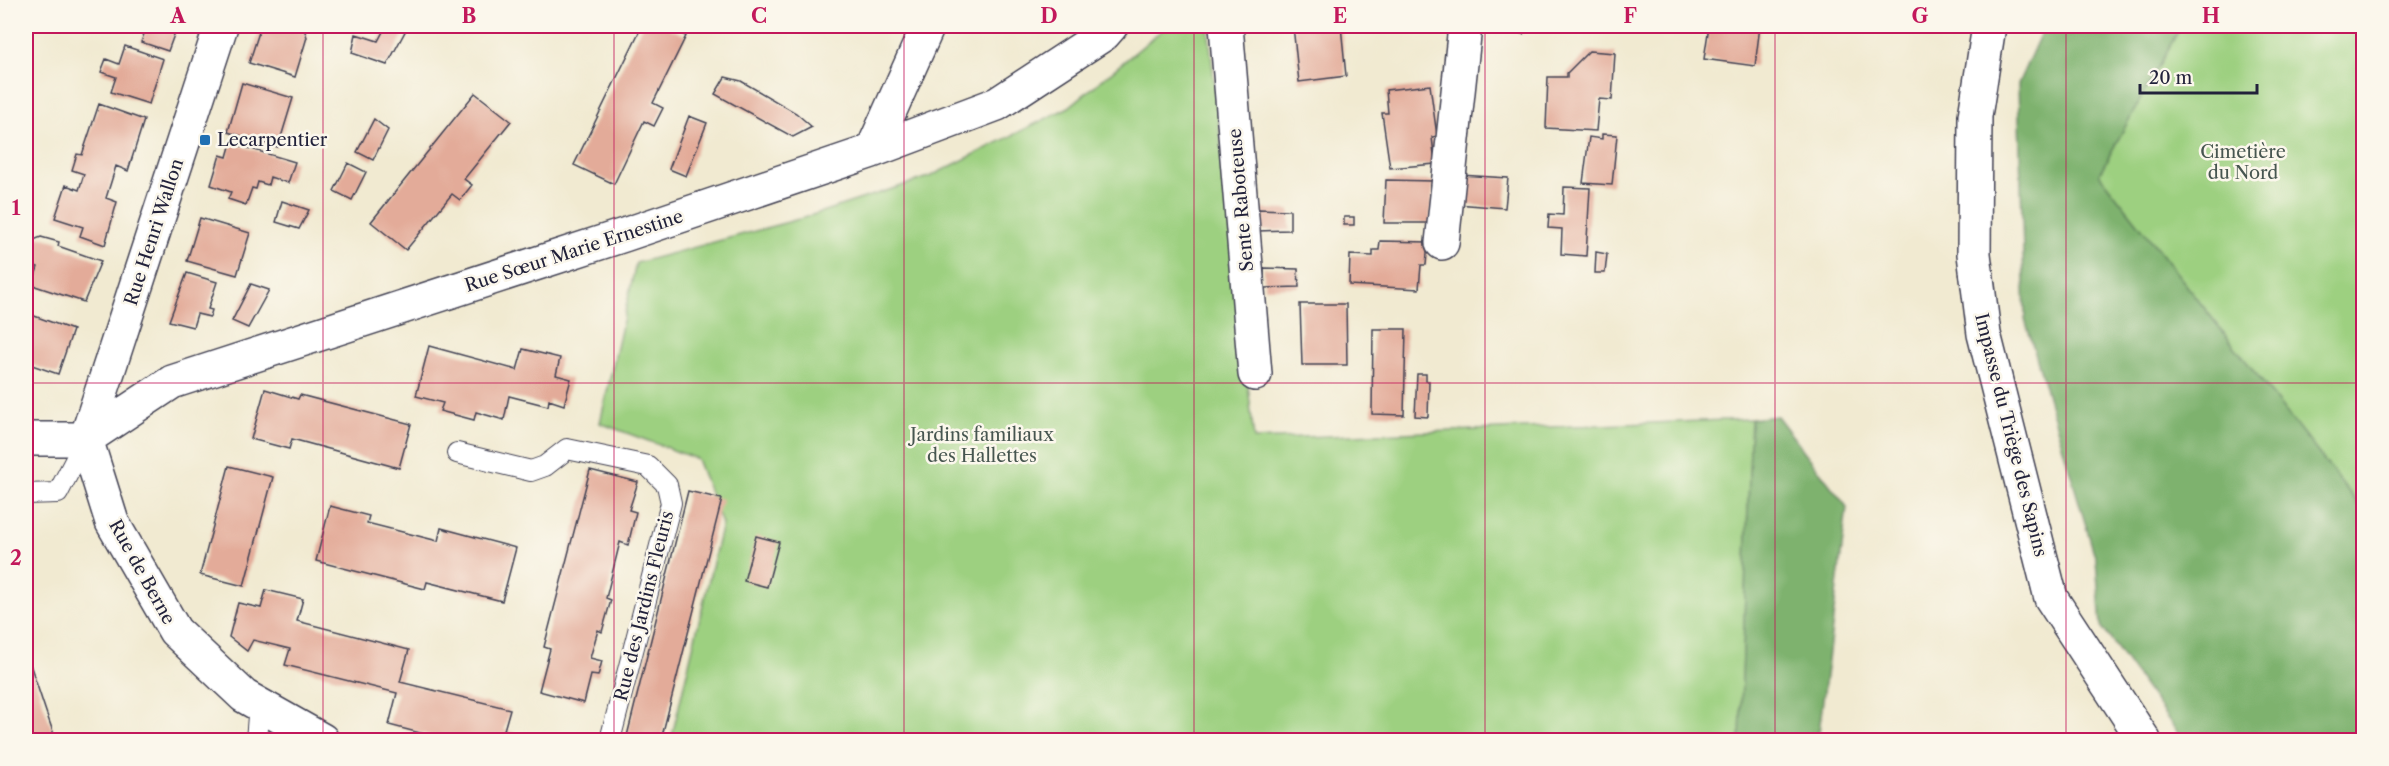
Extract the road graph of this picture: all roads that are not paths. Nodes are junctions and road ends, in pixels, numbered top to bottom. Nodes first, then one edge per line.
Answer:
1 (221, 26) edge
2 (928, 26) edge
3 (1111, 26) edge
4 (1226, 26) edge
5 (1465, 26) edge
6 (1989, 26) edge
7 (872, 151) junction
8 (1442, 243) dead end
9 (1255, 375) dead end
10 (86, 439) junction
11 (26, 440) edge
12 (457, 453) dead end
13 (26, 494) edge
14 (259, 704) junction
15 (256, 741) edge
16 (322, 741) edge
17 (610, 741) edge
18 (2144, 741) edge

1 - 10 street, Rue Henri Wallon
2 - 7 street
3 - 7 street, Rue Sœur Marie Ernestine
4 - 9 street, Sente Raboteuse
5 - 8 street
6 - 18 street, Impasse du Triège des Sapins
7 - 10 street, Rue Sœur Marie Ernestine
10 - 11 street
10 - 13 lane
10 - 14 street, Rue de Berne
12 - 17 lane, Rue des Jardins Fleuris
14 - 15 lane
14 - 16 street, Rue de Berne

